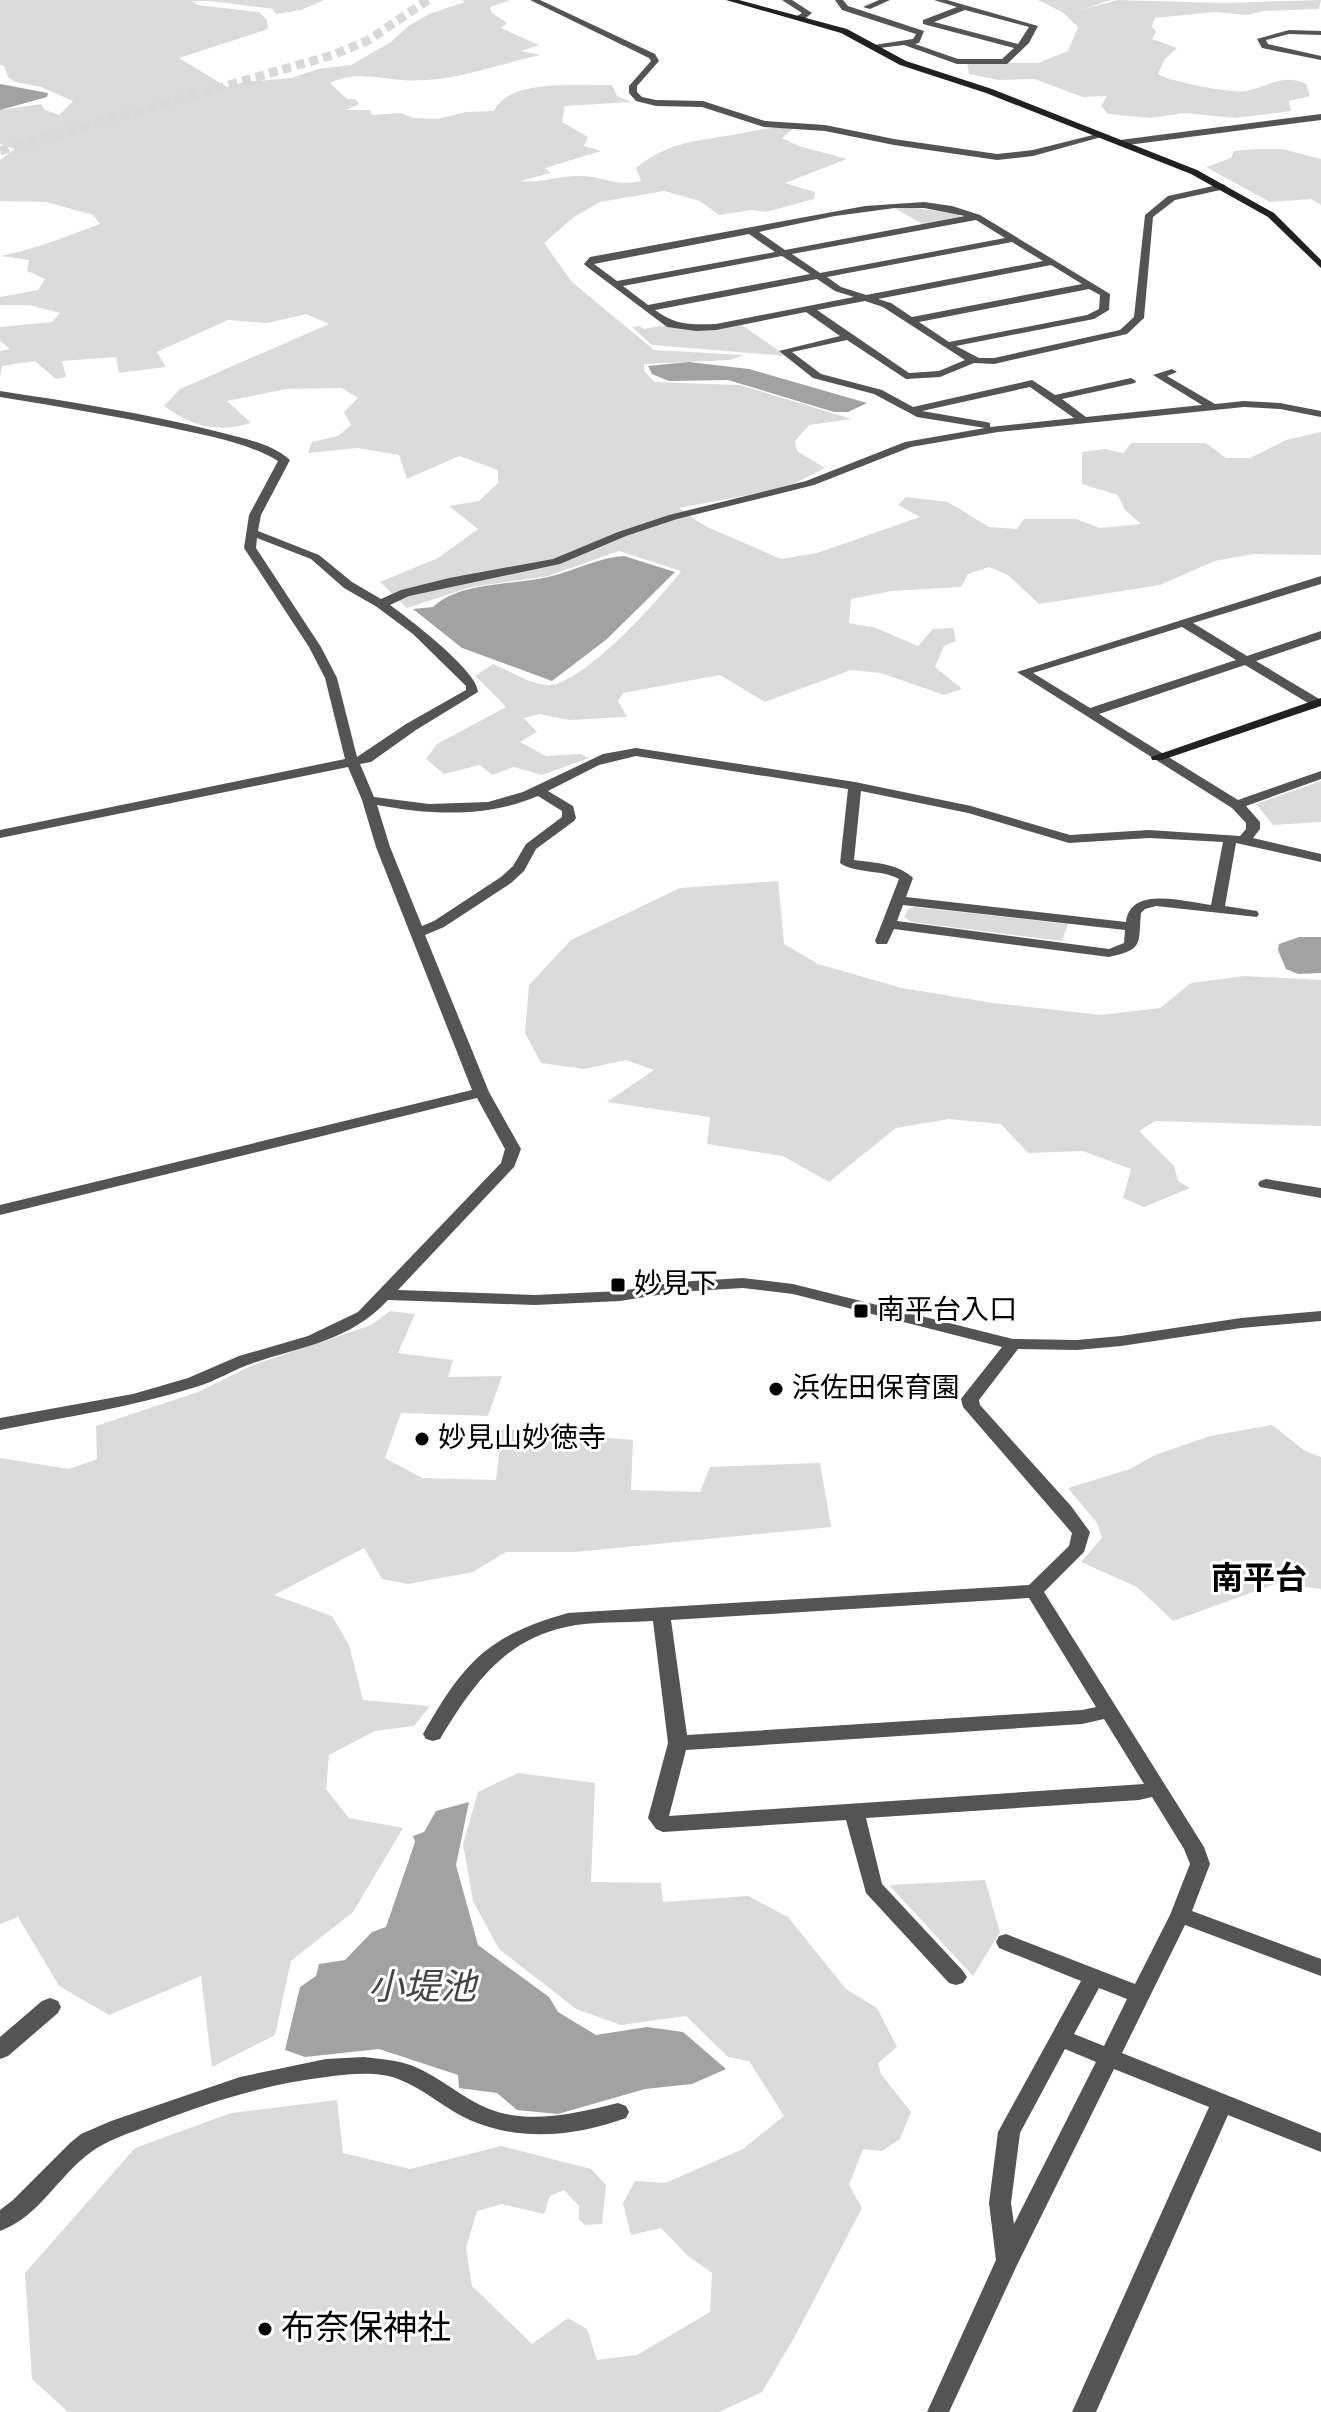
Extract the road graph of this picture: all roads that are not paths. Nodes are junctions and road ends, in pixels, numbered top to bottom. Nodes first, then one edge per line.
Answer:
1 (534, 0) edge
2 (730, 0) edge
3 (786, 0) edge
4 (839, 0) edge
5 (886, 0) edge
6 (938, 0) edge
7 (867, 7) dead end
8 (965, 7) junction
9 (800, 18) junction
10 (1321, 33) edge
11 (995, 40) junction
12 (905, 43) junction
13 (982, 45) dead end
14 (874, 47) junction
15 (1020, 47) junction
16 (1321, 58) edge
17 (1321, 117) edge
18 (1101, 136) junction
19 (1120, 143) junction
20 (1222, 187) junction
21 (977, 217) junction
22 (751, 231) junction
23 (1014, 239) junction
24 (784, 253) junction
25 (1052, 262) junction
26 (1321, 265) edge
27 (819, 277) junction
28 (616, 284) junction
29 (1092, 285) junction
30 (863, 298) junction
31 (647, 308) junction
32 (808, 309) junction
33 (910, 321) junction
34 (848, 337) junction
35 (948, 345) junction
36 (972, 360) junction
37 (1172, 372) dead end
38 (1019, 374) dead end
39 (1131, 381) dead end
40 (1032, 383) junction
41 (0, 394) edge
42 (1054, 398) junction
43 (1211, 406) junction
44 (911, 411) junction
45 (1321, 414) edge
46 (1084, 420) junction
47 (998, 429) junction
48 (251, 532) junction
49 (1321, 580) edge
50 (381, 604) junction
51 (1182, 622) junction
52 (1321, 635) edge
53 (1246, 660) junction
54 (1319, 703) edge
55 (1089, 713) junction
56 (1157, 757) junction
57 (352, 762) junction
58 (1321, 775) edge
59 (855, 786) junction
60 (538, 790) junction
61 (369, 800) junction
62 (1237, 805) junction
63 (0, 834) edge
64 (1237, 840) junction
65 (1321, 858) edge
66 (898, 900) junction
67 (1217, 910) junction
68 (1252, 914) dead end
69 (889, 924) junction
70 (1133, 927) junction
71 (417, 933) junction
72 (882, 941) dead end
73 (481, 1092) junction
74 (1266, 1184) dead end
75 (1321, 1193) edge
76 (0, 1210) edge
77 (386, 1295) junction
78 (1321, 1316) edge
79 (1013, 1344) junction
80 (0, 1424) edge
81 (1034, 1591) junction
82 (661, 1614) junction
83 (1107, 1711) junction
84 (433, 1734) dead end
85 (678, 1743) junction
86 (1156, 1788) junction
87 (854, 1811) junction
88 (1180, 1915) junction
89 (1006, 1942) dead end
90 (1321, 1968) edge
91 (956, 1977) dead end
92 (1094, 1977) junction
93 (1140, 1995) junction
94 (50, 2007) dead end
95 (1060, 2038) junction
96 (0, 2050) edge
97 (1109, 2058) junction
98 (1221, 2105) junction
99 (618, 2112) dead end
100 (1321, 2143) edge
101 (0, 2221) edge
102 (1007, 2261) junction
103 (939, 2411) edge
104 (1084, 2412) edge

1 - 18 street
2 - 9 street
3 - 9 street
4 - 12 street
5 - 7 street
6 - 8 street
8 - 11 street
8 - 15 street
9 - 14 street
10 - 16 street
11 - 13 street
11 - 15 street
12 - 14 street
12 - 15 street
14 - 18 street
17 - 19 street
18 - 19 street
19 - 20 street
20 - 26 street
20 - 36 street
21 - 22 street
21 - 23 street
21 - 24 street
22 - 24 street
22 - 28 street
23 - 25 street
23 - 27 street
24 - 27 street
24 - 28 street
25 - 29 street
25 - 30 street
27 - 30 street
27 - 31 street
28 - 31 street
29 - 33 street
29 - 35 street
30 - 32 street
30 - 33 street
31 - 32 street
32 - 34 street
33 - 35 street
34 - 36 street
34 - 44 street
35 - 36 street
37 - 43 street
38 - 40 street
39 - 42 street
40 - 42 street
40 - 44 street
41 - 48 street
42 - 46 street
43 - 45 street
43 - 46 street
44 - 47 street
46 - 47 street
47 - 50 street
48 - 50 street
48 - 57 street
49 - 51 street
50 - 57 street
51 - 53 street
51 - 55 street
52 - 53 street
53 - 54 street
53 - 55 street
54 - 56 street
55 - 56 street
56 - 62 street
57 - 61 street
57 - 63 street
58 - 62 street
59 - 60 street
59 - 64 street
59 - 66 street
60 - 61 street
60 - 71 street
61 - 71 street
62 - 64 street
64 - 65 street
64 - 67 street
66 - 69 street
66 - 70 street
67 - 68 street
67 - 70 street
69 - 70 street
69 - 72 street
71 - 73 street
73 - 76 street
73 - 77 street
74 - 75 street
77 - 79 street
77 - 80 street
78 - 79 street
79 - 81 street
81 - 82 street
81 - 83 street
82 - 84 street
82 - 85 street
83 - 85 street
83 - 86 street
85 - 87 street
86 - 87 street
86 - 88 street
87 - 91 street
88 - 90 street
88 - 93 street
89 - 92 street
92 - 93 street
92 - 95 street
93 - 97 street
94 - 96 street
95 - 97 street
95 - 102 street
97 - 98 street
97 - 102 street
98 - 100 street
98 - 104 street
99 - 101 street
102 - 103 street

